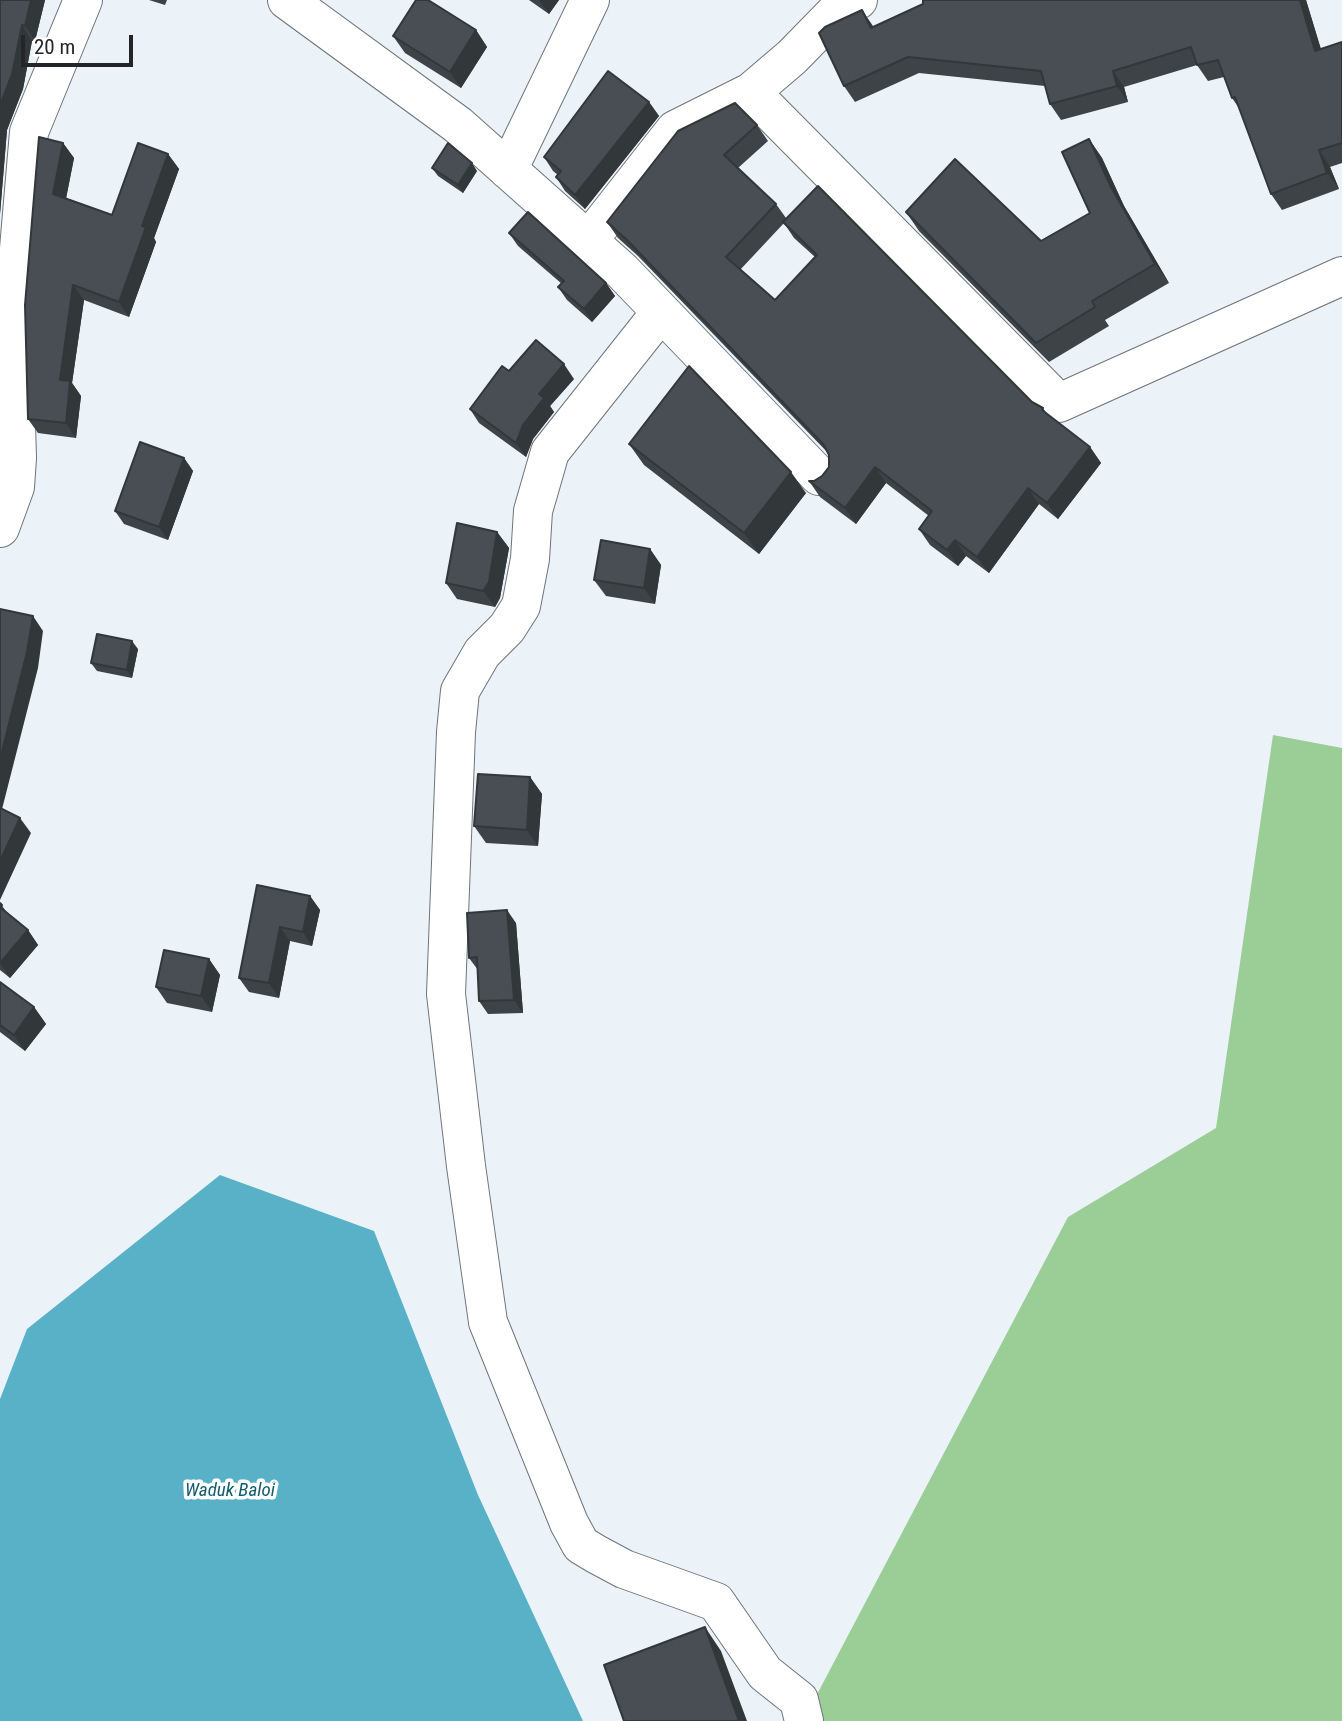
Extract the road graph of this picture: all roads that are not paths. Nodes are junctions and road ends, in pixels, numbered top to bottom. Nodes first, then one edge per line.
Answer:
1 (83, 0) edge
2 (287, 0) edge
3 (590, 0) edge
4 (858, 0) edge
5 (751, 92) junction
6 (14, 132) edge
7 (509, 170) junction
8 (587, 241) junction
9 (1342, 276) edge
10 (661, 312) junction
11 (819, 475) edge
12 (0, 528) edge
13 (804, 1721) edge

1 - 6 street
2 - 7 street
3 - 7 street
4 - 5 street
5 - 8 street
5 - 9 street
6 - 12 street
7 - 8 street
8 - 10 street
10 - 11 street
10 - 13 street

